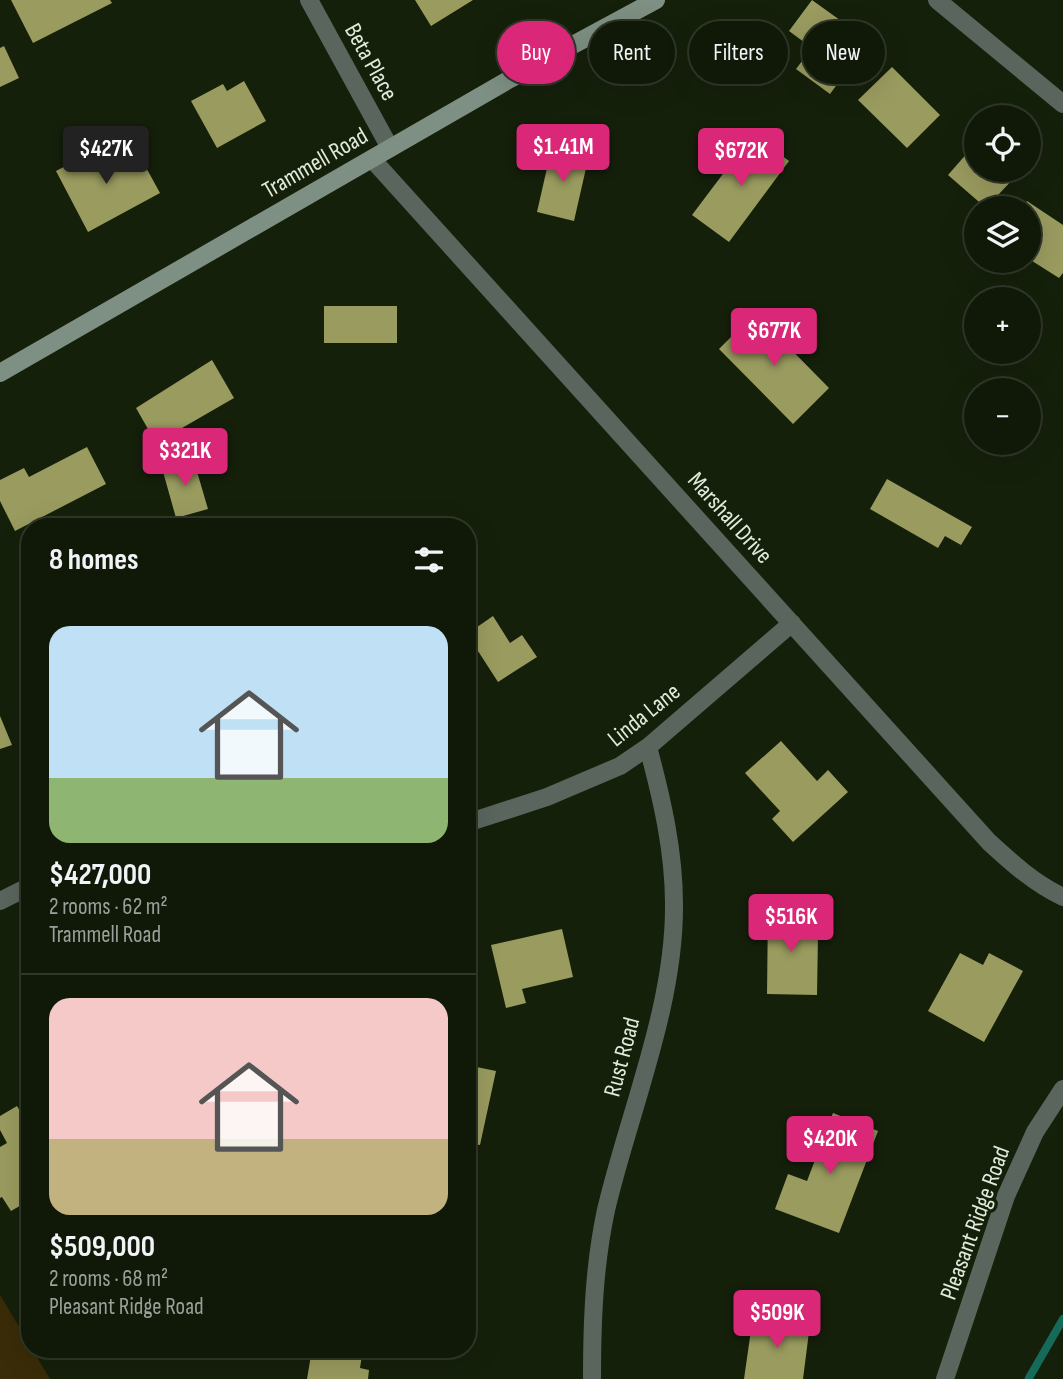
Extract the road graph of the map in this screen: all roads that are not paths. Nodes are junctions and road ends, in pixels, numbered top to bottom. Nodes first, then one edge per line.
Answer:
1 (309, 0) edge
2 (656, 0) edge
3 (937, 0) edge
4 (1063, 104) edge
5 (390, 148) junction
6 (372, 159) junction
7 (0, 373) edge
8 (792, 623) junction
9 (648, 747) junction
10 (476, 820) edge
11 (21, 890) edge
12 (1063, 897) edge
13 (0, 901) edge
14 (1063, 1089) edge
15 (592, 1379) edge
16 (945, 1379) edge

1 - 5 street, Beta Place
2 - 5 street, Trammell Road
3 - 4 street
5 - 6 street, Trammell Road
6 - 7 street, Trammell Road
6 - 8 street, Marshall Drive
8 - 9 street, Linda Lane
8 - 12 street, Marshall Drive
9 - 10 street, Linda Lane
9 - 15 street, Rust Road
11 - 13 street
14 - 16 street, Pleasant Ridge Road

